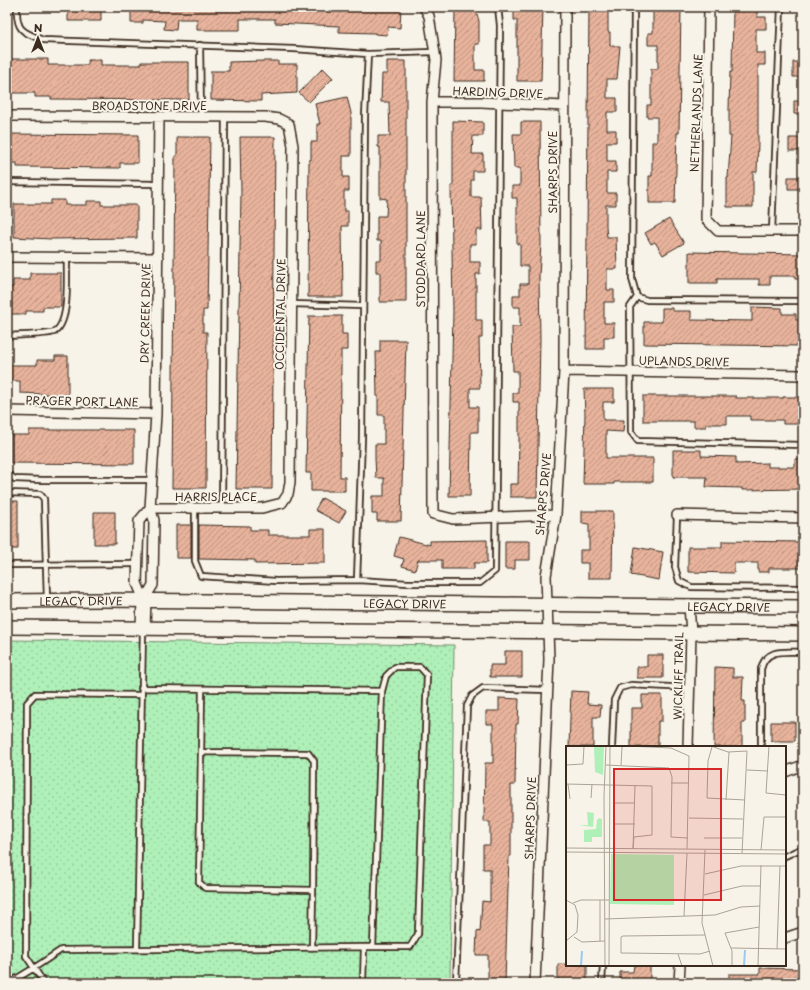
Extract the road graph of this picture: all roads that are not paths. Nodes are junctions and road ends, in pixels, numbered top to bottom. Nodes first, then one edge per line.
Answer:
1 (17, 7) edge
2 (424, 7) edge
3 (498, 7) edge
4 (565, 7) edge
5 (634, 7) edge
6 (710, 7) edge
7 (781, 7) edge
8 (200, 45) junction
9 (434, 52) junction
10 (368, 54) junction
11 (432, 102) junction
12 (498, 102) junction
13 (564, 106) junction
14 (7, 116) edge
15 (158, 117) junction
16 (201, 117) junction
17 (225, 117) junction
18 (289, 124) joint
19 (7, 182) edge
20 (158, 184) junction
21 (772, 231) junction
22 (803, 231) edge
23 (7, 257) edge
24 (67, 257) junction
25 (158, 258) junction
26 (637, 297) junction
27 (803, 301) edge
28 (292, 304) junction
29 (363, 306) junction
30 (7, 336) edge
31 (564, 371) junction
32 (631, 372) junction
33 (803, 375) edge
34 (7, 412) edge
35 (156, 414) junction
36 (803, 445) edge
37 (7, 474) edge
38 (151, 480) junction
39 (7, 493) edge
40 (282, 503) joint
41 (150, 508) junction
42 (195, 508) junction
43 (222, 508) junction
44 (556, 515) junction
45 (677, 515) joint
46 (496, 517) junction
47 (803, 518) edge
48 (137, 564) junction
49 (7, 565) edge
50 (47, 565) junction
51 (358, 580) junction
52 (803, 588) edge
53 (144, 600) junction
54 (7, 601) edge
55 (47, 601) junction
56 (548, 604) junction
57 (689, 606) junction
58 (803, 607) edge
59 (7, 627) edge
60 (143, 628) junction
61 (548, 632) junction
62 (691, 633) junction
63 (803, 634) edge
64 (803, 652) edge
65 (141, 688) junction
66 (689, 688) junction
67 (202, 689) junction
68 (547, 690) junction
69 (382, 691) junction
70 (140, 695) junction
71 (612, 746) edge
72 (688, 746) edge
73 (761, 746) edge
74 (201, 752) junction
75 (803, 765) edge
76 (786, 772) edge
77 (803, 848) edge
78 (786, 856) edge
79 (313, 890) junction
80 (803, 932) edge
81 (786, 938) edge
82 (373, 947) junction
83 (312, 948) junction
84 (364, 948) junction
85 (137, 949) junction
86 (603, 966) edge
87 (680, 966) edge
88 (34, 968) junction
89 (7, 982) edge
90 (44, 983) edge
91 (363, 983) edge
92 (456, 983) edge
93 (535, 983) edge
94 (602, 983) edge
95 (678, 983) edge

1 - 8 lane
2 - 9 street, STODDARD LANE
3 - 12 lane
4 - 13 street, SHARPS DRIVE
5 - 26 lane
6 - 21 street, NETHERLANDS LANE
7 - 21 lane
8 - 10 lane
8 - 16 lane
9 - 10 lane
9 - 11 street, STODDARD LANE
10 - 29 lane
11 - 12 street, HARDING DRIVE
11 - 46 street, STODDARD LANE
12 - 13 street, HARDING DRIVE
12 - 46 lane
13 - 31 street, SHARPS DRIVE
14 - 15 street, BROADSTONE DRIVE
15 - 16 street, BROADSTONE DRIVE
15 - 20 street, DRY CREEK DRIVE
16 - 17 street, BROADSTONE DRIVE
17 - 18 street, BROADSTONE DRIVE
17 - 43 lane
18 - 28 street, OCCIDENTAL DRIVE
19 - 20 lane
20 - 25 street, DRY CREEK DRIVE
21 - 22 street
23 - 24 street
24 - 25 street
24 - 30 lane
25 - 35 street, DRY CREEK DRIVE
26 - 27 lane
26 - 32 lane
28 - 29 lane
28 - 40 street, OCCIDENTAL DRIVE
29 - 51 lane
31 - 32 street, UPLANDS DRIVE
31 - 44 street, SHARPS DRIVE
32 - 33 street, UPLANDS DRIVE
32 - 36 lane
34 - 35 street, PRAGER PORT LANE
35 - 38 street, DRY CREEK DRIVE
37 - 38 lane
38 - 41 street, DRY CREEK DRIVE
39 - 50 lane
40 - 43 street, HARRIS PLACE
41 - 42 street, HARRIS PLACE
41 - 48 street
41 - 53 street, DRY CREEK DRIVE
42 - 43 street, HARRIS PLACE
42 - 51 lane
44 - 46 street
44 - 56 street, SHARPS DRIVE
45 - 47 street
45 - 52 lane
46 - 51 lane
48 - 50 lane
48 - 53 street
49 - 50 lane
50 - 55 lane
53 - 55 main road, LEGACY DRIVE
53 - 56 main road, LEGACY DRIVE
53 - 60 main road
54 - 55 main road, LEGACY DRIVE
56 - 57 main road, LEGACY DRIVE
56 - 61 street, SHARPS DRIVE
57 - 58 main road, LEGACY DRIVE
57 - 62 street, WICKLIFF TRAIL
59 - 60 main road
60 - 61 main road
60 - 65 lane
61 - 62 main road
61 - 68 street, SHARPS DRIVE
62 - 63 main road
62 - 66 street, WICKLIFF TRAIL
64 - 73 lane
65 - 67 lane
65 - 70 lane
66 - 71 lane
66 - 72 street, WICKLIFF TRAIL
67 - 69 lane
67 - 74 lane
68 - 92 lane
68 - 93 street, SHARPS DRIVE
69 - 82 lane
69 - 82 lane
70 - 85 lane
70 - 88 lane
74 - 79 lane
74 - 79 lane
75 - 76 street
77 - 78 lane
79 - 83 lane
80 - 81 street
82 - 84 lane
83 - 84 lane
83 - 85 lane
84 - 91 lane
85 - 88 lane
86 - 94 lane
87 - 95 street
88 - 89 lane
88 - 90 lane

